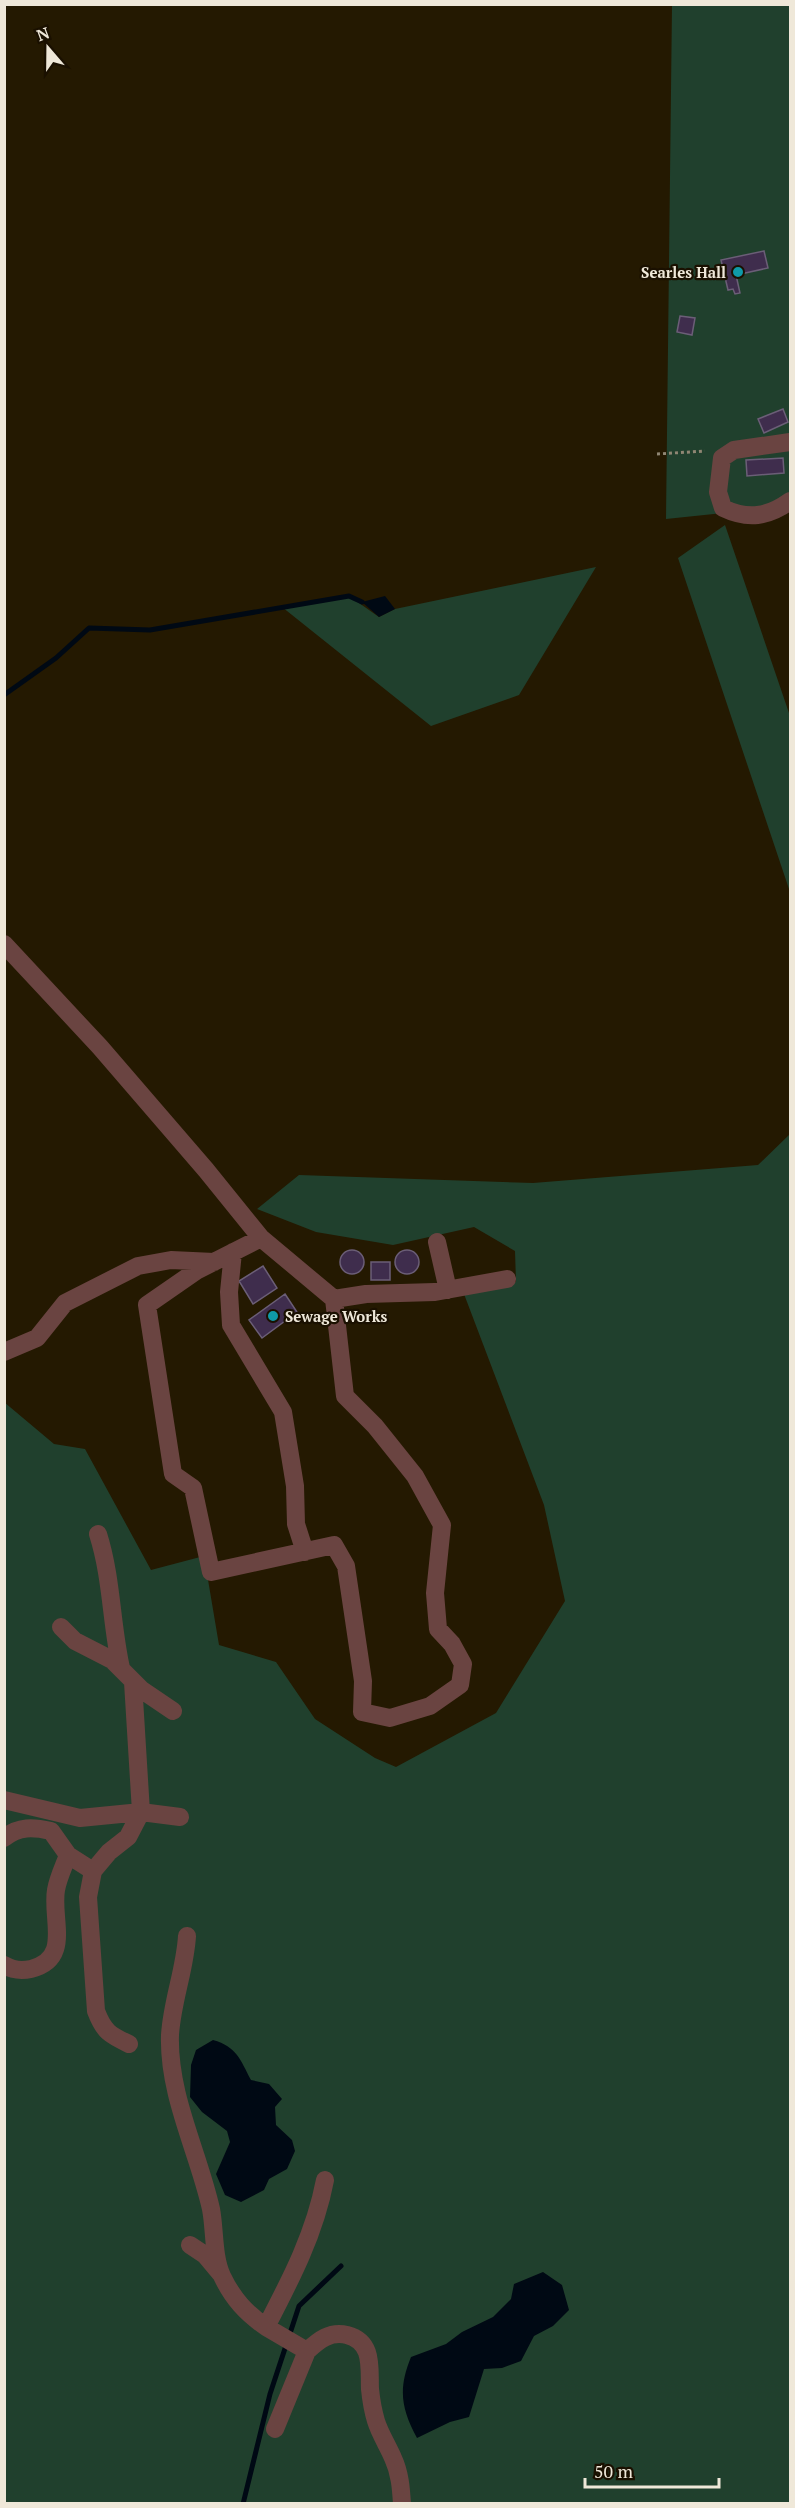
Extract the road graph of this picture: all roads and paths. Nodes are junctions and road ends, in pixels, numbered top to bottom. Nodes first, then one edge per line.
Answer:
1 (790, 442) edge
2 (734, 450) junction
3 (657, 454) dead end
4 (790, 501) edge
5 (4, 944) edge
6 (261, 1238) junction
7 (436, 1242) dead end
8 (233, 1252) junction
9 (214, 1262) junction
10 (507, 1279) dead end
11 (448, 1290) junction
12 (334, 1299) junction
13 (4, 1352) edge
14 (98, 1534) dead end
15 (305, 1552) junction
16 (61, 1627) dead end
17 (121, 1668) junction
18 (133, 1682) junction
19 (173, 1711) dead end
20 (4, 1800) edge
21 (141, 1812) junction
22 (180, 1817) dead end
23 (4, 1839) edge
24 (68, 1855) junction
25 (93, 1871) junction
26 (187, 1936) dead end
27 (4, 1965) edge
28 (129, 2044) dead end
29 (325, 2180) dead end
30 (190, 2245) dead end
31 (220, 2273) junction
32 (266, 2327) junction
33 (304, 2349) junction
34 (274, 2429) dead end
35 (402, 2504) edge

1 - 2 lane
2 - 3 path
2 - 4 lane
5 - 6 lane
6 - 8 lane
6 - 12 lane
7 - 11 lane
8 - 9 lane
8 - 15 lane
9 - 13 lane
9 - 15 lane
10 - 11 lane
11 - 12 lane
12 - 15 lane
14 - 17 lane
16 - 17 lane
17 - 18 lane
18 - 19 lane
18 - 21 lane
20 - 21 lane
21 - 22 lane
21 - 25 lane
23 - 24 lane
24 - 25 lane
24 - 27 lane
25 - 28 lane
26 - 31 lane
29 - 32 lane
30 - 31 lane
31 - 32 lane
32 - 33 lane
33 - 34 lane
33 - 35 lane

